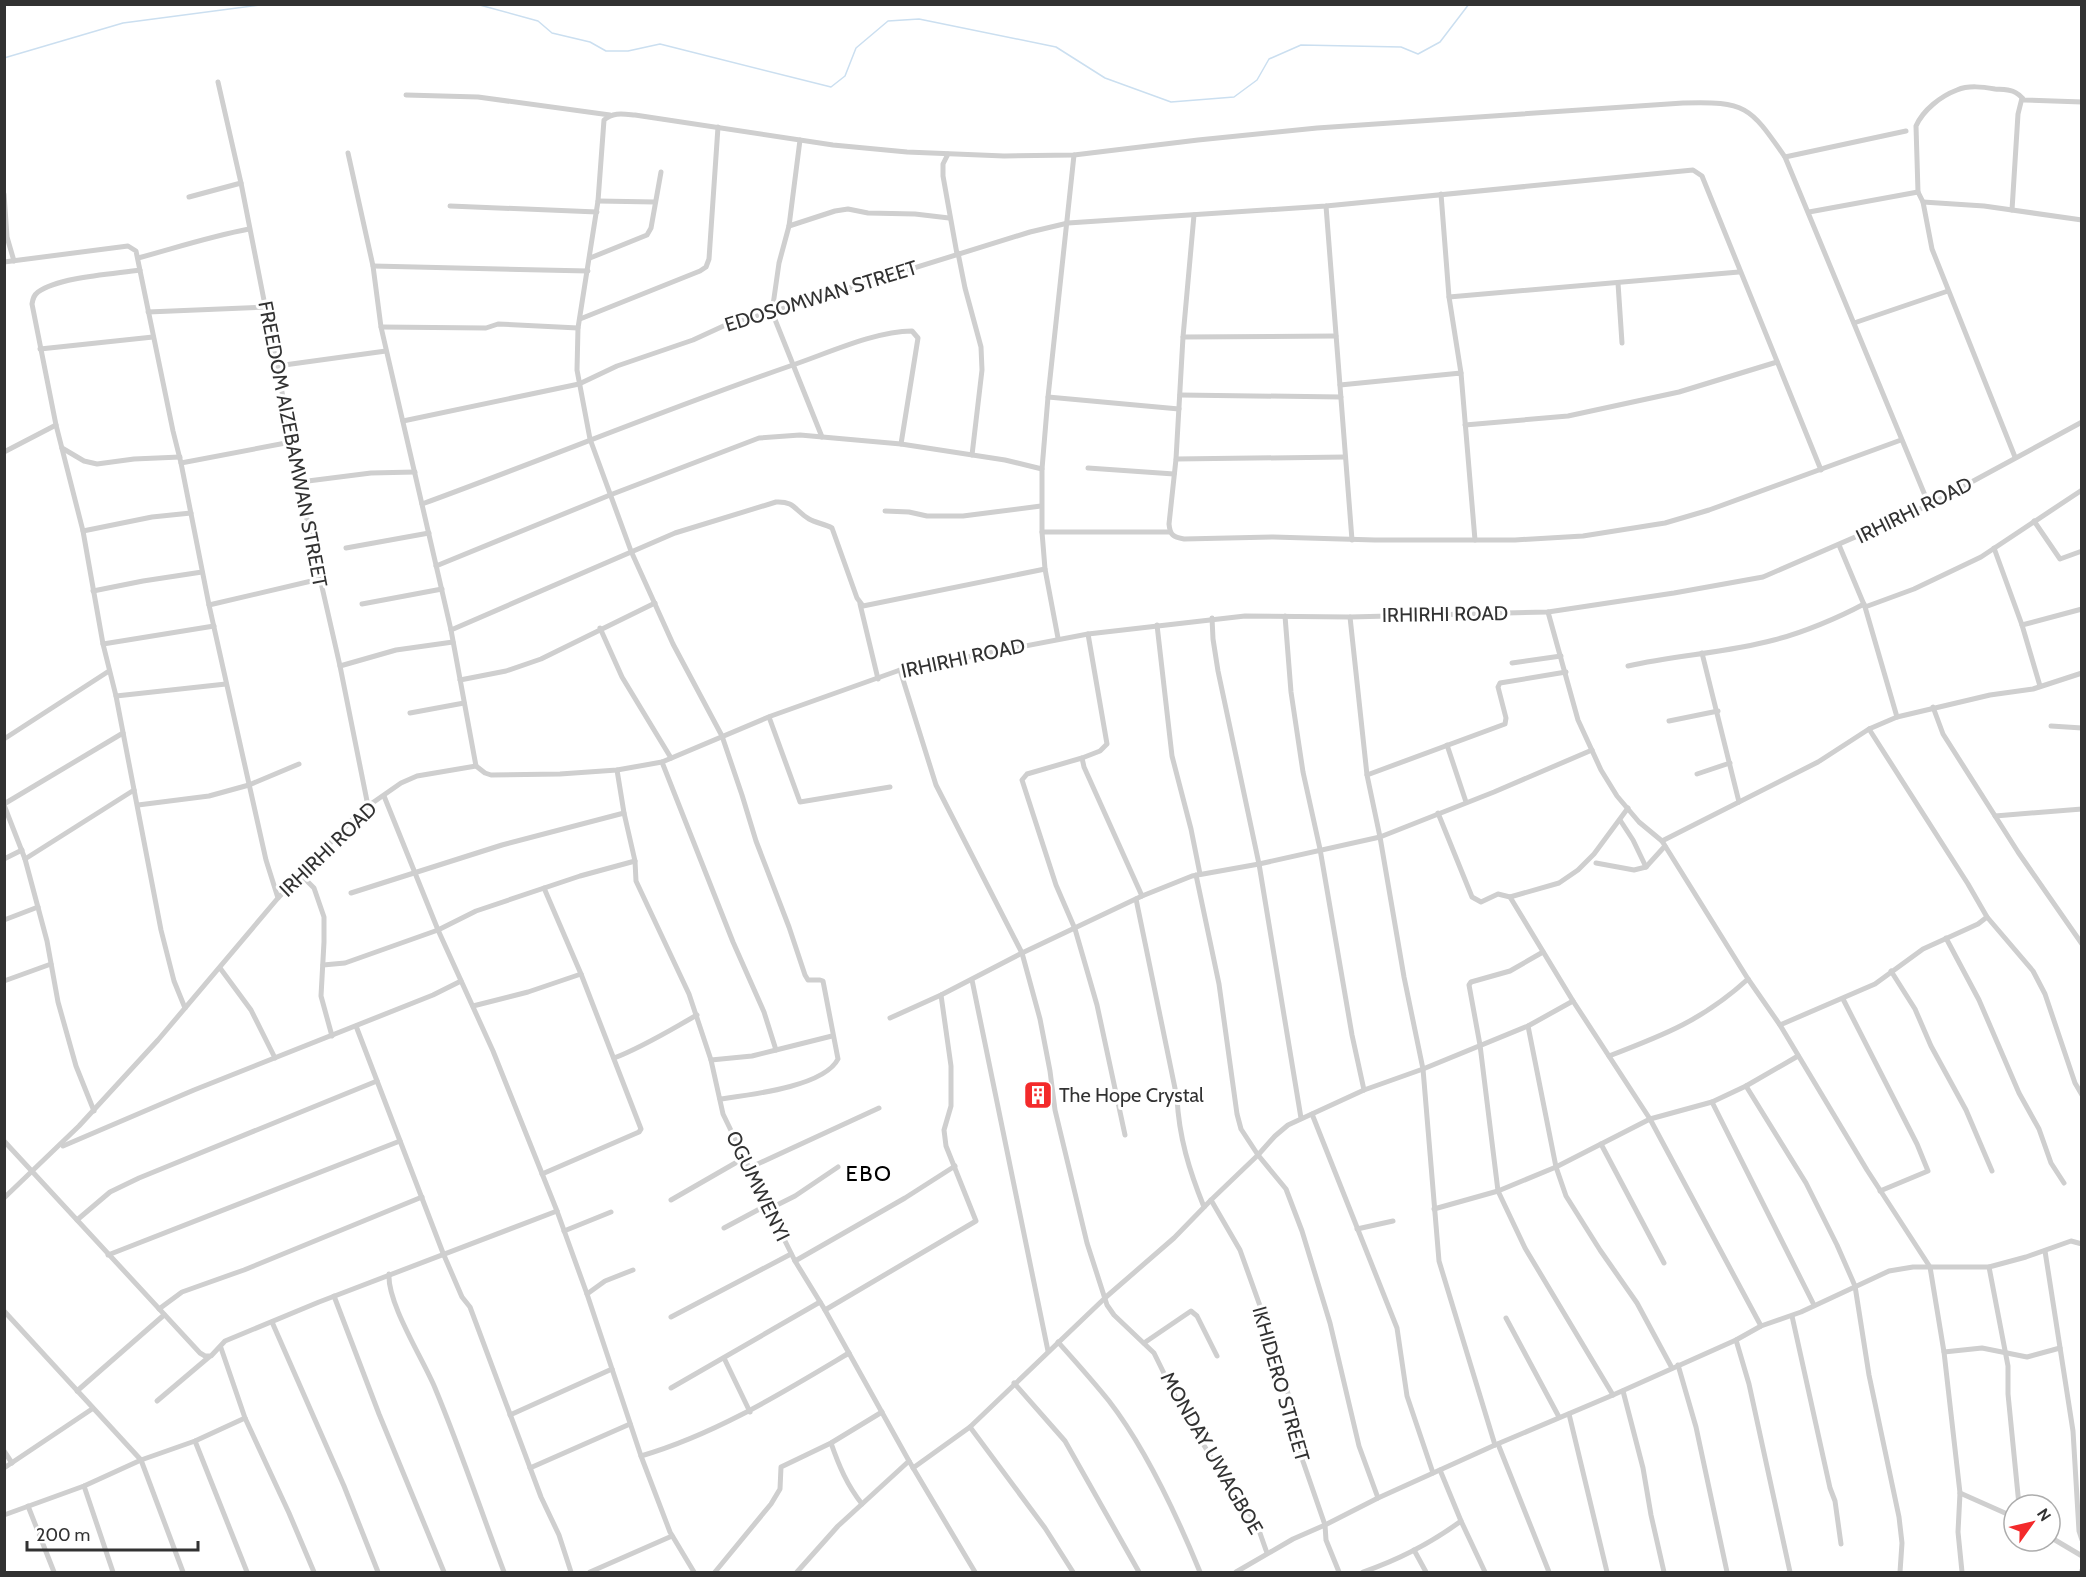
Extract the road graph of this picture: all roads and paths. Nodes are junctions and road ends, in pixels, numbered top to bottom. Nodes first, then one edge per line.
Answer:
1 (218, 82) dead end
2 (406, 95) dead end
3 (2022, 98) junction
4 (2082, 102) edge
5 (610, 115) junction
6 (718, 127) junction
7 (1906, 131) dead end
8 (800, 140) junction
9 (348, 153) dead end
10 (948, 154) junction
11 (1074, 155) junction
12 (1785, 158) junction
13 (661, 172) dead end
14 (241, 183) junction
15 (1918, 192) junction
16 (4, 194) edge
17 (1441, 194) junction
18 (189, 197) dead end
19 (598, 201) junction
20 (655, 202) junction
21 (1923, 202) junction
22 (450, 206) dead end
23 (1326, 206) junction
24 (2012, 210) junction
25 (1809, 212) junction
26 (597, 213) junction
27 (1194, 214) junction
28 (950, 218) junction
29 (2082, 220) edge
30 (1068, 223) junction
31 (789, 226) junction
32 (249, 229) junction
33 (957, 254) junction
34 (138, 258) junction
35 (590, 258) junction
36 (14, 261) junction
37 (4, 262) edge
38 (373, 266) junction
39 (140, 270) junction
40 (588, 271) junction
41 (1739, 272) junction
42 (1618, 283) junction
43 (1948, 291) junction
44 (1449, 297) junction
45 (265, 307) junction
46 (148, 312) junction
47 (772, 312) junction
48 (580, 319) junction
49 (1854, 323) junction
50 (381, 327) junction
51 (578, 328) junction
52 (1336, 336) junction
53 (153, 337) junction
54 (1183, 337) junction
55 (1622, 343) dead end
56 (40, 349) junction
57 (386, 351) junction
58 (1777, 362) junction
59 (794, 365) junction
60 (277, 366) junction
61 (1461, 373) junction
62 (579, 384) junction
63 (1340, 385) junction
64 (1180, 395) junction
65 (1048, 397) junction
66 (1341, 397) junction
67 (1179, 409) junction
68 (403, 421) junction
69 (2082, 422) edge
70 (56, 424) junction
71 (1465, 425) junction
72 (822, 437) junction
73 (590, 439) junction
74 (1901, 440) junction
75 (291, 442) junction
76 (901, 444) junction
77 (62, 448) junction
78 (4, 452) edge
79 (972, 455) junction
80 (1345, 457) junction
81 (2015, 458) junction
82 (1176, 459) junction
83 (181, 460) junction
84 (1088, 468) dead end
85 (1042, 469) junction
86 (1821, 470) junction
87 (415, 472) junction
88 (1174, 474) junction
89 (300, 482) junction
90 (2082, 490) edge
91 (610, 495) junction
92 (422, 504) junction
93 (1929, 505) junction
94 (1041, 506) junction
95 (885, 511) dead end
96 (191, 513) junction
97 (2034, 521) junction
98 (83, 531) junction
99 (1042, 532) junction
100 (1170, 532) junction
101 (429, 533) junction
102 (1352, 540) junction
103 (1475, 540) junction
104 (1839, 545) junction
105 (346, 548) dead end
106 (1994, 548) junction
107 (631, 551) junction
108 (2082, 551) edge
109 (436, 566) junction
110 (1045, 569) junction
111 (202, 572) junction
112 (320, 579) junction
113 (442, 589) junction
114 (93, 591) junction
115 (655, 603) junction
116 (362, 604) dead end
117 (860, 604) junction
118 (209, 605) junction
119 (1864, 605) junction
120 (2082, 609) edge
121 (1548, 612) junction
122 (1285, 616) junction
123 (1350, 617) junction
124 (1212, 618) junction
125 (1157, 625) junction
126 (2022, 625) junction
127 (214, 626) junction
128 (600, 628) junction
129 (451, 630) junction
130 (1088, 634) junction
131 (1058, 638) junction
132 (453, 642) junction
133 (103, 644) junction
134 (1702, 653) junction
135 (1561, 656) junction
136 (1512, 663) dead end
137 (340, 666) junction
138 (1628, 666) dead end
139 (900, 670) junction
140 (110, 671) junction
141 (1566, 672) junction
142 (2082, 673) edge
143 (460, 680) junction
144 (878, 680) junction
145 (226, 684) junction
146 (2040, 686) junction
147 (116, 696) junction
148 (464, 703) junction
149 (1934, 707) junction
150 (1718, 711) junction
151 (411, 713) dead end
152 (769, 717) junction
153 (1897, 717) junction
154 (1669, 721) dead end
155 (2051, 726) dead end
156 (2082, 728) edge
157 (1869, 729) junction
158 (123, 733) junction
159 (722, 736) junction
160 (4, 739) edge
161 (1447, 745) junction
162 (1592, 750) junction
163 (671, 758) junction
164 (1082, 758) junction
165 (662, 762) junction
166 (1730, 763) junction
167 (299, 764) dead end
168 (476, 766) junction
169 (617, 770) junction
170 (1697, 774) dead end
171 (1366, 775) junction
172 (249, 785) junction
173 (890, 788) dead end
174 (134, 790) junction
175 (384, 796) junction
176 (1466, 802) junction
177 (1739, 802) junction
178 (4, 804) edge
179 (138, 805) junction
180 (368, 806) junction
181 (1628, 808) junction
182 (2082, 809) edge
183 (624, 813) junction
184 (1438, 813) junction
185 (1995, 816) junction
186 (1620, 820) junction
187 (1380, 837) junction
188 (1664, 844) junction
189 (1320, 849) junction
190 (22, 850) junction
191 (4, 859) edge
192 (25, 859) junction
193 (635, 861) junction
194 (1596, 863) dead end
195 (1259, 864) junction
196 (1646, 867) junction
197 (415, 873) junction
198 (300, 874) junction
199 (1198, 875) junction
200 (544, 888) junction
201 (351, 893) dead end
202 (1139, 897) junction
203 (1510, 897) junction
204 (278, 898) junction
205 (38, 908) junction
206 (1987, 917) junction
207 (4, 920) edge
208 (1075, 929) junction
209 (438, 930) junction
210 (1946, 938) junction
211 (2082, 944) edge
212 (1543, 952) junction
213 (1022, 953) junction
214 (51, 964) junction
215 (323, 965) junction
216 (220, 968) junction
217 (1891, 971) junction
218 (581, 974) junction
219 (972, 980) junction
220 (1748, 980) junction
221 (4, 981) edge
222 (461, 981) junction
223 (941, 995) junction
224 (1843, 999) junction
225 (1573, 1001) junction
226 (473, 1006) junction
227 (185, 1008) junction
228 (697, 1016) junction
229 (890, 1018) dead end
230 (1780, 1025) junction
231 (356, 1026) junction
232 (1528, 1026) junction
233 (332, 1036) junction
234 (832, 1036) junction
235 (1480, 1045) junction
236 (776, 1050) junction
237 (1608, 1056) junction
238 (1798, 1056) junction
239 (276, 1058) junction
240 (614, 1058) junction
241 (711, 1060) junction
242 (1423, 1069) junction
243 (377, 1081) junction
244 (1746, 1086) junction
245 (1364, 1090) junction
246 (2082, 1095) edge
247 (720, 1099) junction
248 (1712, 1102) junction
249 (879, 1108) dead end
250 (94, 1111) junction
251 (1312, 1114) junction
252 (1301, 1118) junction
253 (1650, 1119) junction
254 (1125, 1135) dead end
255 (4, 1141) edge
256 (400, 1141) junction
257 (1601, 1144) junction
258 (58, 1148) junction
259 (1258, 1155) junction
260 (744, 1158) junction
261 (954, 1166) junction
262 (838, 1167) dead end
263 (1556, 1167) junction
264 (749, 1168) junction
265 (1992, 1171) dead end
266 (32, 1172) junction
267 (542, 1174) junction
268 (2064, 1183) dead end
269 (1498, 1191) junction
270 (1880, 1191) junction
271 (422, 1197) junction
272 (4, 1198) edge
273 (671, 1200) dead end
274 (1211, 1200) junction
275 (768, 1207) junction
276 (1204, 1207) junction
277 (1434, 1209) junction
278 (557, 1211) junction
279 (610, 1212) dead end
280 (77, 1220) junction
281 (1393, 1221) dead end
282 (724, 1228) dead end
283 (1357, 1229) junction
284 (564, 1231) junction
285 (2082, 1244) edge
286 (2045, 1251) junction
287 (443, 1253) junction
288 (791, 1254) junction
289 (108, 1255) junction
290 (795, 1261) junction
291 (1664, 1263) dead end
292 (1989, 1266) junction
293 (1930, 1267) junction
294 (633, 1270) dead end
295 (389, 1274) junction
296 (1855, 1286) junction
297 (587, 1294) junction
298 (334, 1296) junction
299 (1106, 1297) junction
300 (820, 1302) junction
301 (1814, 1305) junction
302 (825, 1310) junction
303 (4, 1311) edge
304 (161, 1312) junction
305 (1792, 1316) junction
306 (671, 1317) dead end
307 (1506, 1318) dead end
308 (272, 1322) junction
309 (1761, 1326) junction
310 (1736, 1340) junction
311 (1058, 1342) junction
312 (1144, 1343) junction
313 (220, 1348) junction
314 (2060, 1348) junction
315 (1048, 1351) junction
316 (1944, 1352) junction
317 (849, 1353) junction
318 (2006, 1354) junction
319 (211, 1356) junction
320 (1217, 1356) dead end
321 (724, 1358) junction
322 (1675, 1367) junction
323 (612, 1369) junction
324 (1014, 1383) junction
325 (671, 1388) dead end
326 (1623, 1390) junction
327 (76, 1391) junction
328 (1613, 1395) junction
329 (158, 1401) dead end
330 (92, 1409) junction
331 (750, 1412) junction
332 (882, 1412) junction
333 (510, 1414) junction
334 (1569, 1414) junction
335 (1559, 1417) junction
336 (245, 1418) junction
337 (630, 1424) junction
338 (970, 1427) junction
339 (195, 1441) junction
340 (831, 1443) junction
341 (1497, 1444) junction
342 (4, 1451) edge
343 (641, 1456) junction
344 (141, 1460) junction
345 (909, 1461) junction
346 (12, 1463) junction
347 (4, 1468) edge
348 (530, 1468) junction
349 (913, 1468) junction
350 (1440, 1470) junction
351 (1433, 1473) junction
352 (84, 1486) junction
353 (1960, 1493) junction
354 (2017, 1493) edge
355 (1378, 1498) junction
356 (862, 1504) junction
357 (28, 1506) junction
358 (2002, 1512) edge
359 (4, 1515) edge
360 (1461, 1521) junction
361 (1325, 1525) junction
362 (672, 1536) junction
363 (2082, 1540) edge
364 (1841, 1544) dead end
365 (2062, 1544) edge
366 (1414, 1550) junction
367 (1267, 1553) junction
368 (2082, 1556) edge
369 (54, 1572) edge
370 (114, 1572) edge
371 (183, 1572) edge
372 (247, 1572) edge
373 (314, 1572) edge
374 (378, 1572) edge
375 (444, 1572) edge
376 (504, 1572) edge
377 (571, 1572) edge
378 (590, 1572) edge
379 (694, 1572) edge
380 (715, 1572) edge
381 (797, 1572) edge
382 (975, 1572) edge
383 (1073, 1572) edge
384 (1139, 1572) edge
385 (1200, 1572) edge
386 (1236, 1572) edge
387 (1339, 1572) edge
388 (1363, 1572) edge
389 (1426, 1572) edge
390 (1485, 1572) edge
391 (1549, 1572) edge
392 (1607, 1572) edge
393 (1664, 1572) edge
394 (1727, 1572) edge
395 (1790, 1572) edge
396 (1900, 1572) edge
397 (1962, 1572) edge

1 - 14 street, FREEDOM AIZEBAMWAN STREET
2 - 5 street
3 - 4 street
3 - 15 street
3 - 24 street
5 - 6 street
5 - 19 street
6 - 8 street
6 - 48 street
7 - 12 street
8 - 10 street
8 - 31 street
9 - 38 street
10 - 11 street
10 - 28 street
11 - 12 street
11 - 30 street
12 - 25 street
13 - 20 street
14 - 18 street
14 - 32 street, FREEDOM AIZEBAMWAN STREET
15 - 21 street
15 - 25 street
16 - 36 street
17 - 23 street, EDOSOMWAN STREET
17 - 41 street, EDOSOMWAN STREET
17 - 44 street
19 - 20 street
19 - 26 street
20 - 35 street
21 - 24 street
21 - 43 street
22 - 26 street
23 - 27 street, EDOSOMWAN STREET
23 - 52 street
24 - 29 street
25 - 49 street
26 - 35 street
27 - 30 street, EDOSOMWAN STREET
27 - 54 street
28 - 31 street
28 - 33 street
30 - 33 street, EDOSOMWAN STREET
30 - 65 street
31 - 47 street
32 - 34 street
32 - 45 street, FREEDOM AIZEBAMWAN STREET
33 - 47 street, EDOSOMWAN STREET
33 - 79 street
34 - 36 street
34 - 39 street
35 - 40 street
36 - 37 street
38 - 40 street
38 - 50 street
39 - 46 street
39 - 56 street
40 - 48 street
41 - 42 street
41 - 58 street, EDOSOMWAN STREET
42 - 44 street
42 - 55 street
43 - 49 street
43 - 81 street
44 - 61 street
45 - 46 street
45 - 60 street, FREEDOM AIZEBAMWAN STREET
46 - 53 street
47 - 59 street
47 - 62 street, EDOSOMWAN STREET
48 - 51 street
49 - 74 street
50 - 51 street
50 - 57 street
51 - 62 street
52 - 54 street
52 - 63 street
53 - 56 street
53 - 83 street
54 - 64 street
56 - 70 street
57 - 60 street
57 - 68 street
58 - 71 street
58 - 86 street, EDOSOMWAN STREET
59 - 72 street
59 - 73 street
59 - 76 street
60 - 75 street, FREEDOM AIZEBAMWAN STREET
61 - 63 street
61 - 71 street
62 - 68 street, EDOSOMWAN STREET
62 - 73 street
63 - 66 street
64 - 66 street
64 - 67 street
65 - 67 street
65 - 85 street
66 - 80 street
67 - 82 street
68 - 87 street
69 - 81 street, IRHIRHI ROAD
70 - 77 street
70 - 78 street
71 - 103 street
72 - 76 street
72 - 91 street
73 - 91 street
73 - 92 street
74 - 86 street
74 - 93 street
75 - 83 street
75 - 89 street, FREEDOM AIZEBAMWAN STREET
76 - 79 street
77 - 83 street
77 - 98 street
79 - 85 street
80 - 82 street
80 - 102 street
81 - 93 street, IRHIRHI ROAD
82 - 88 street
83 - 96 street
84 - 88 street
85 - 94 street
86 - 103 street
87 - 89 street
87 - 92 street
88 - 100 street
89 - 112 street, FREEDOM AIZEBAMWAN STREET
90 - 97 street
91 - 107 street
91 - 109 street
92 - 101 street
93 - 104 street, IRHIRHI ROAD
94 - 95 street
94 - 99 street
96 - 98 street
96 - 111 street
97 - 106 street
97 - 108 street
98 - 114 street
99 - 100 street
99 - 110 street
100 - 102 street
101 - 105 street
101 - 109 street
102 - 103 street
104 - 119 street
104 - 121 street, IRHIRHI ROAD
106 - 119 street
106 - 126 street
107 - 115 street
107 - 117 street
107 - 129 street
109 - 113 street
110 - 117 street
110 - 131 street
111 - 114 street
111 - 118 street
112 - 118 street
112 - 137 street, FREEDOM AIZEBAMWAN STREET
113 - 116 street
113 - 129 street
114 - 133 street
115 - 128 street
115 - 159 street
117 - 144 street
118 - 127 street
119 - 134 street
119 - 153 street
120 - 126 street
121 - 123 street, IRHIRHI ROAD
121 - 135 street
122 - 123 street, IRHIRHI ROAD
122 - 124 street, IRHIRHI ROAD
122 - 189 street
123 - 171 street
124 - 125 street, IRHIRHI ROAD
124 - 195 street
125 - 130 street, IRHIRHI ROAD
125 - 199 street
126 - 146 street
127 - 133 street
127 - 145 street
128 - 143 street
128 - 163 street
129 - 132 street
130 - 131 street, IRHIRHI ROAD
130 - 164 street
131 - 139 street, IRHIRHI ROAD
132 - 137 street
132 - 143 street
133 - 140 street
134 - 138 street
134 - 150 street
135 - 136 street
135 - 141 street
137 - 180 street, FREEDOM AIZEBAMWAN STREET
139 - 144 street, IRHIRHI ROAD
139 - 213 street, MONDAY UWAGBOE
140 - 147 street
140 - 160 street
141 - 161 street
141 - 162 street
142 - 146 street
143 - 148 street
144 - 152 street, IRHIRHI ROAD
145 - 147 street
145 - 172 street
146 - 149 street
147 - 158 street
148 - 151 street
148 - 168 street
149 - 153 street
149 - 185 street
150 - 154 street
150 - 166 street
152 - 159 street, IRHIRHI ROAD
152 - 173 street
153 - 157 street
155 - 156 street
157 - 177 street
157 - 206 street
158 - 174 street
158 - 178 street
159 - 163 street, IRHIRHI ROAD
159 - 234 street
161 - 171 street
161 - 176 street
162 - 176 street
162 - 181 street
163 - 165 street, IRHIRHI ROAD
164 - 202 street
164 - 208 street
165 - 169 street, IRHIRHI ROAD
165 - 236 street
166 - 170 street
166 - 177 street
167 - 172 street
168 - 169 street, IRHIRHI ROAD
168 - 175 street, IRHIRHI ROAD
169 - 183 street, OGUMWENYI
171 - 187 street
172 - 179 street
172 - 204 street
174 - 179 street
174 - 192 street
175 - 180 street, IRHIRHI ROAD
175 - 197 street
176 - 184 street
177 - 188 street
178 - 190 street
179 - 227 street
180 - 198 street, IRHIRHI ROAD
181 - 186 street
181 - 188 street
182 - 185 street
183 - 193 street, OGUMWENYI
183 - 197 street
184 - 187 street
184 - 203 street
185 - 211 street
186 - 196 street
186 - 203 street
187 - 189 street
187 - 242 street
188 - 196 street
188 - 220 street
189 - 195 street
189 - 245 street
190 - 191 street
190 - 192 street
192 - 205 street
193 - 200 street
193 - 228 street, OGUMWENYI
194 - 196 street
195 - 199 street
195 - 252 street
197 - 201 street
197 - 209 street
198 - 204 street, IRHIRHI ROAD
198 - 215 street
199 - 202 street
199 - 259 street
200 - 209 street
200 - 218 street
202 - 208 street
202 - 276 street
203 - 212 street
204 - 216 street, IRHIRHI ROAD
205 - 207 street
205 - 214 street
206 - 210 street
206 - 246 street
208 - 213 street
208 - 254 street
209 - 215 street
209 - 222 street
210 - 217 street
210 - 268 street
212 - 225 street
212 - 235 street
213 - 219 street
213 - 299 street, MONDAY UWAGBOE
214 - 221 street
214 - 250 street
215 - 233 street
216 - 227 street, IRHIRHI ROAD
216 - 239 street
217 - 224 street
217 - 265 street
218 - 226 street
218 - 240 street
219 - 223 street
219 - 315 street
220 - 230 street
220 - 237 street
222 - 226 street
222 - 231 street
223 - 229 street
223 - 261 street
224 - 230 street
224 - 270 street
225 - 232 street
225 - 237 street
226 - 267 street
227 - 250 street, IRHIRHI ROAD
228 - 240 street
228 - 241 street, OGUMWENYI
230 - 238 street
231 - 233 street
231 - 243 street
232 - 235 street
232 - 263 street
233 - 239 street
234 - 236 street
234 - 247 street
235 - 242 street
235 - 269 street
236 - 241 street
237 - 253 street
238 - 244 street
238 - 270 street
239 - 258 street
240 - 267 street
241 - 247 street, OGUMWENYI
242 - 245 street
242 - 277 street
243 - 256 street
243 - 280 street
244 - 248 street
244 - 296 street
245 - 251 street
247 - 260 street, OGUMWENYI
248 - 253 street
248 - 301 street
249 - 264 street
250 - 258 street, IRHIRHI ROAD
251 - 252 street
251 - 283 street
252 - 259 street
253 - 257 street
253 - 309 street
255 - 266 street
256 - 271 street
256 - 289 street
257 - 263 street
257 - 291 street
258 - 266 street, IRHIRHI ROAD
259 - 274 street
259 - 355 street
260 - 264 street, OGUMWENYI
260 - 273 street
261 - 290 street
261 - 302 street
262 - 275 street
263 - 269 street
263 - 322 street
264 - 275 street, OGUMWENYI
266 - 272 street, IRHIRHI ROAD
266 - 280 street
267 - 278 street
269 - 277 street
269 - 328 street
270 - 293 street
271 - 287 street
271 - 304 street
274 - 276 street
274 - 361 street, IKHIDERO STREET
275 - 282 street
275 - 288 street, OGUMWENYI
276 - 299 street
277 - 341 street
278 - 284 street
278 - 287 street
279 - 284 street
280 - 289 street
281 - 283 street
283 - 351 street
284 - 297 street
285 - 286 street
286 - 292 street
286 - 314 street
287 - 295 street
287 - 333 street
288 - 290 street, OGUMWENYI
288 - 306 street
289 - 304 street
290 - 300 street, OGUMWENYI
292 - 293 street
292 - 318 street
293 - 296 street
293 - 316 street
294 - 297 street
295 - 298 street
295 - 376 street
296 - 301 street
296 - 396 street
297 - 323 street
298 - 308 street
298 - 375 street
299 - 311 street
299 - 312 street, MONDAY UWAGBOE
300 - 302 street, OGUMWENYI
300 - 321 street
301 - 305 street
302 - 317 street, OGUMWENYI
303 - 327 street
304 - 319 street
304 - 327 street
305 - 309 street
305 - 364 street
307 - 335 street
308 - 313 street
308 - 374 street
309 - 310 street
310 - 322 street
310 - 395 street
311 - 315 street
311 - 385 street
312 - 320 street
312 - 367 street, MONDAY UWAGBOE
313 - 319 street
313 - 336 street
314 - 318 street
314 - 363 street
315 - 324 street
316 - 318 street
316 - 353 street
317 - 331 street
317 - 332 street, OGUMWENYI
318 - 354 street
319 - 329 street
321 - 325 street
321 - 331 street
322 - 326 street
322 - 394 street
323 - 333 street
323 - 337 street
324 - 338 street
324 - 384 street
326 - 328 street
326 - 393 street
327 - 330 street
328 - 334 street
330 - 344 street
330 - 346 street
331 - 343 street
332 - 340 street
332 - 345 street, OGUMWENYI
333 - 348 street
334 - 335 street
334 - 392 street
335 - 341 street
336 - 339 street
336 - 373 street
337 - 343 street
337 - 348 street
338 - 349 street
338 - 383 street
339 - 344 street
339 - 372 street
340 - 356 street
340 - 380 street
341 - 350 street
341 - 391 street
342 - 346 street
343 - 362 street
344 - 352 street
344 - 371 street
345 - 349 street, OGUMWENYI
345 - 356 street
346 - 347 street
348 - 377 street
349 - 382 street, OGUMWENYI
350 - 351 street
350 - 360 street
351 - 355 street
352 - 357 street
352 - 370 street
353 - 358 street
353 - 397 street
355 - 361 street
356 - 381 street
357 - 359 street
357 - 369 street
360 - 366 street
360 - 390 street
361 - 367 street
361 - 387 street, IKHIDERO STREET
362 - 378 street
362 - 379 street
365 - 368 street
366 - 388 street
366 - 389 street
367 - 386 street

